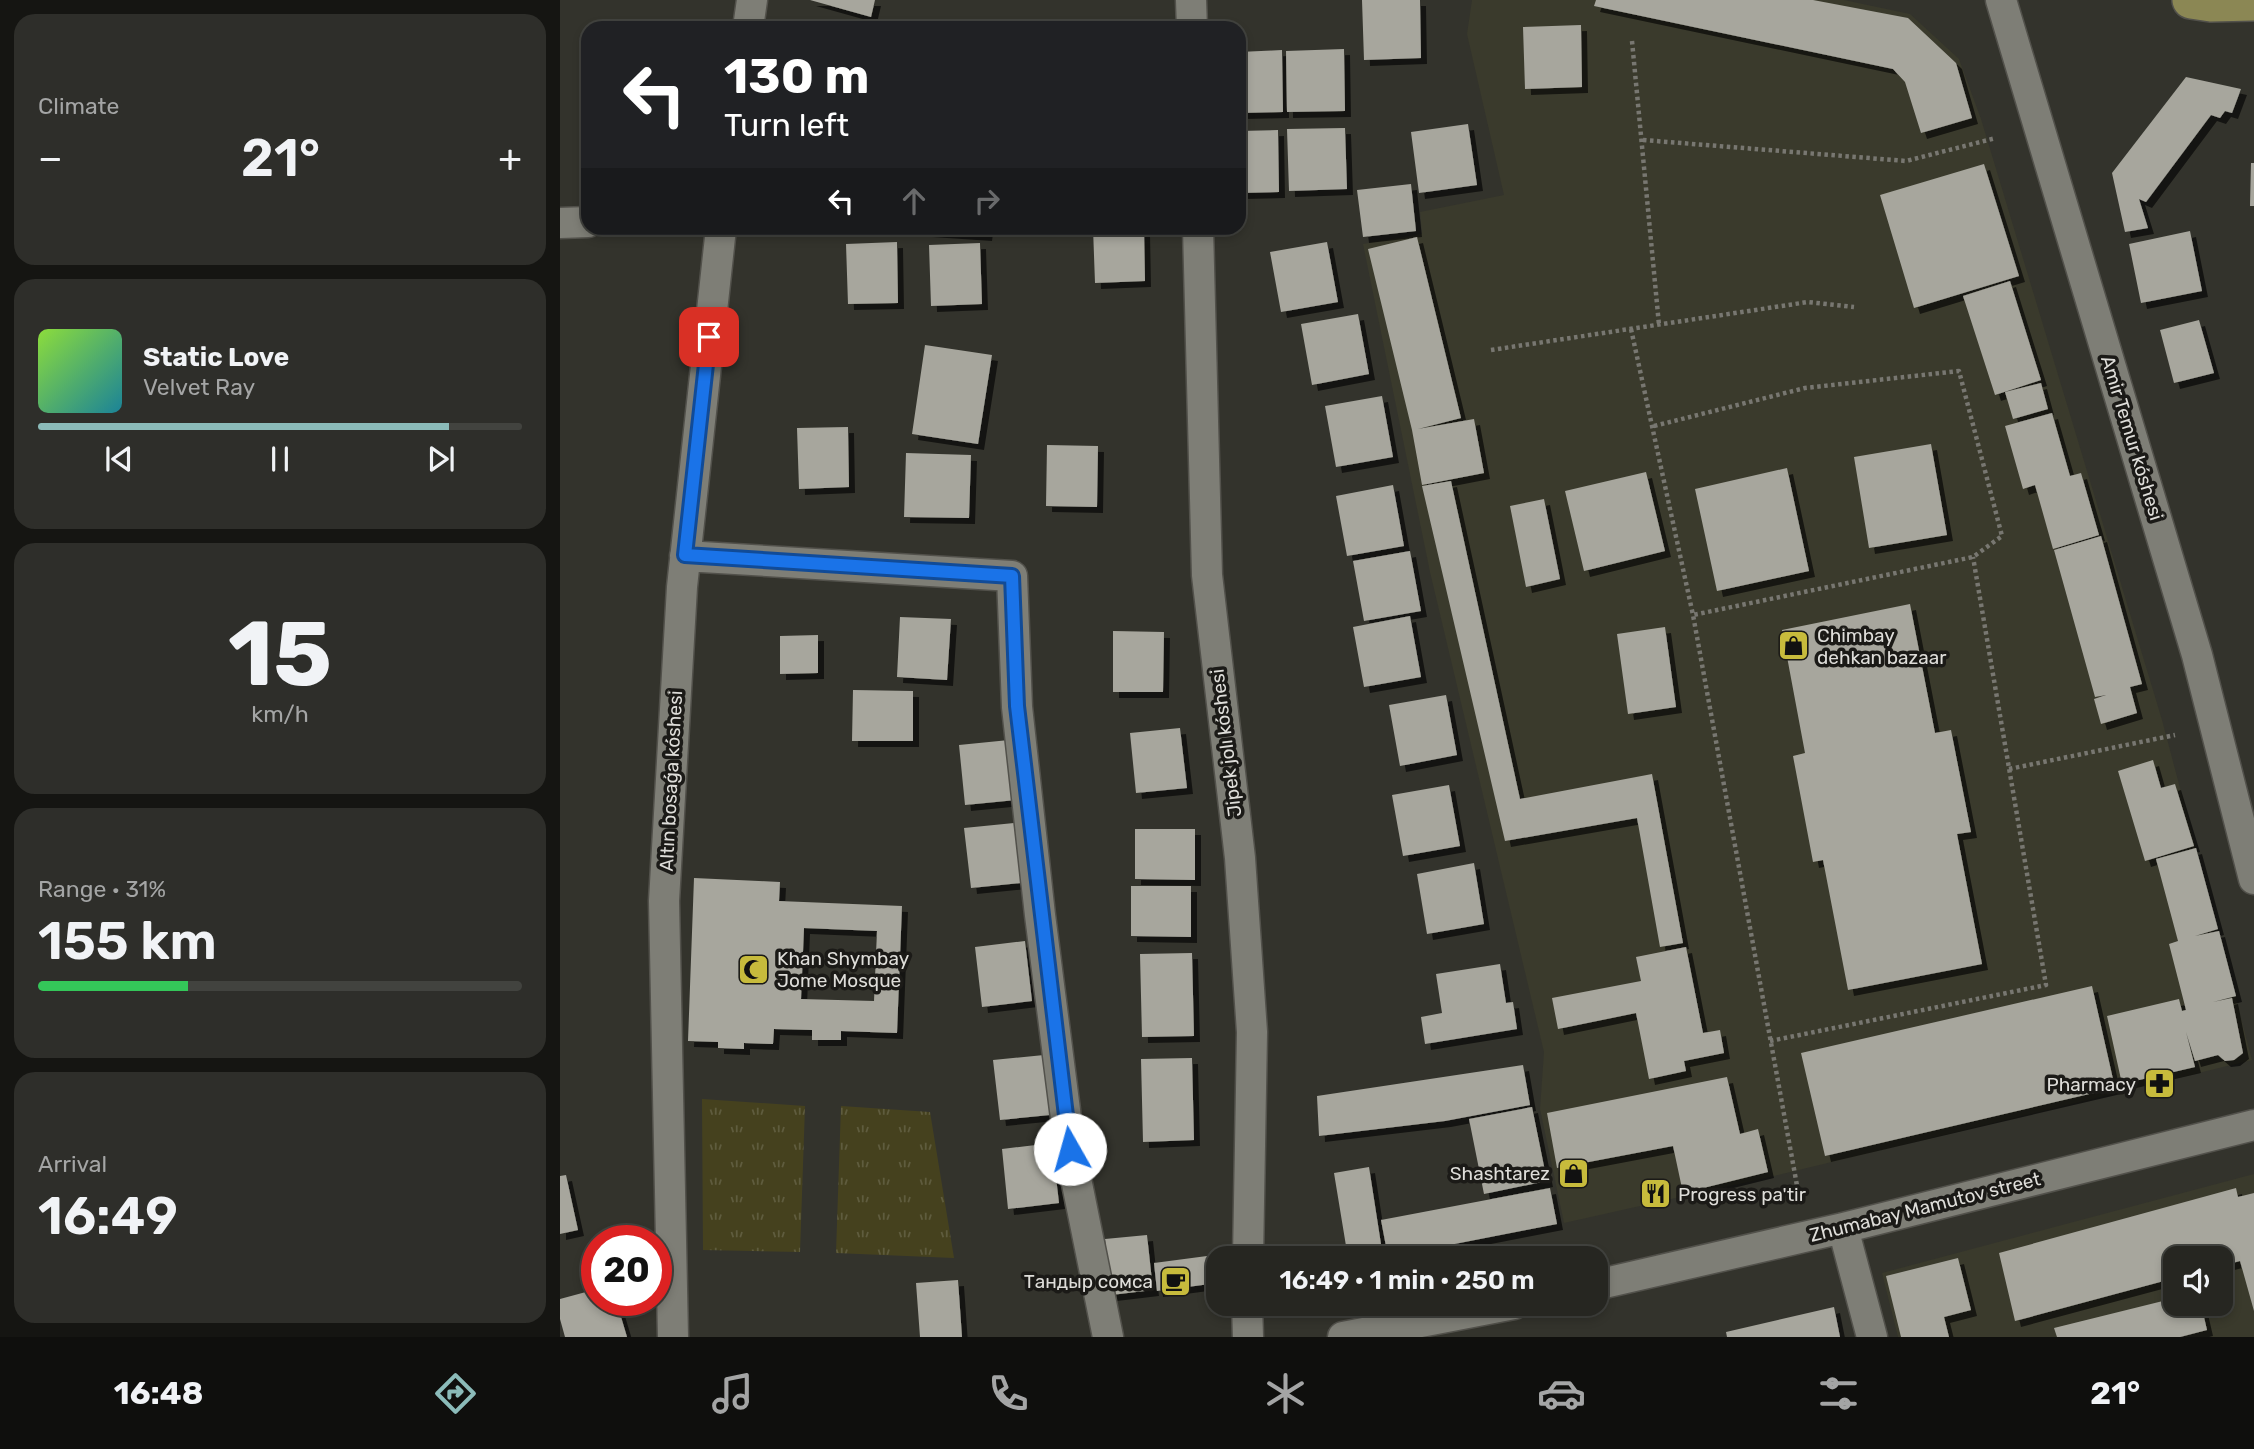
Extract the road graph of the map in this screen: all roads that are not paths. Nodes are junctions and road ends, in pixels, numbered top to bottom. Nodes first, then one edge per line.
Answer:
1 (752, 0) edge
2 (1191, 0) edge
3 (2001, 0) edge
4 (2191, 0) edge
5 (2254, 2) edge
6 (749, 21) edge
7 (1192, 21) edge
8 (581, 222) edge
9 (560, 223) edge
10 (720, 235) edge
11 (1198, 235) edge
12 (685, 555) junction
13 (2254, 879) edge
14 (2254, 1125) edge
15 (1843, 1228) junction
16 (1248, 1246) edge
17 (1608, 1282) edge
18 (1247, 1316) edge
19 (1452, 1316) edge
20 (673, 1337) edge
21 (1108, 1337) edge
22 (1248, 1337) edge
23 (1343, 1337) edge
24 (1872, 1337) edge

1 - 6 street
2 - 7 street
3 - 13 street, Amir Temur kóshesi
4 - 5 main road
8 - 9 street
10 - 12 street, Altın bosaǵa kóshesi
11 - 16 street, Jipek jolı kóshesi
12 - 20 street, Altın bosaǵa kóshesi
12 - 21 street
14 - 15 street, Zhumabay Mamutov street
15 - 17 street, Zhumabay Mamutov street
15 - 24 street
18 - 22 street
19 - 23 street

